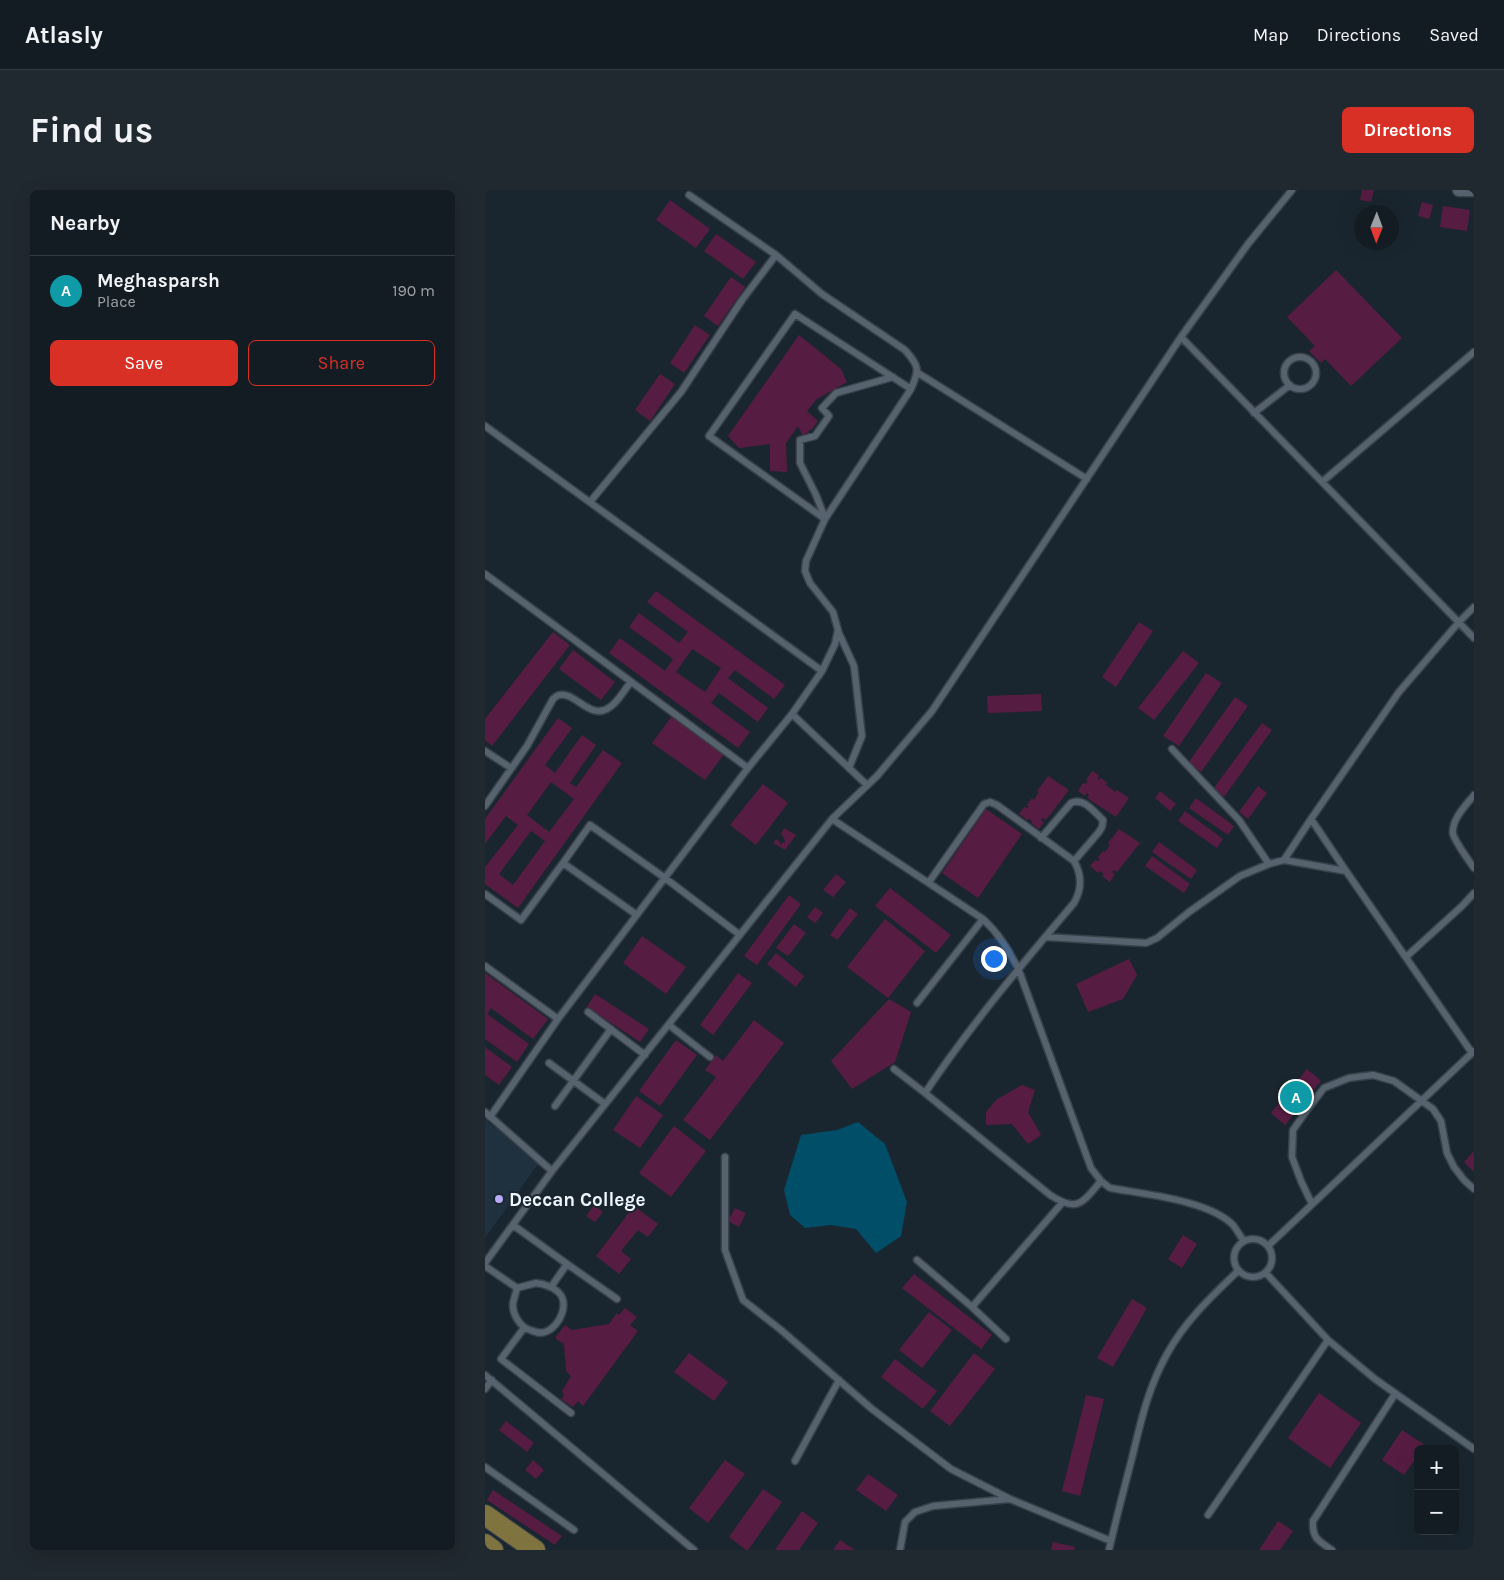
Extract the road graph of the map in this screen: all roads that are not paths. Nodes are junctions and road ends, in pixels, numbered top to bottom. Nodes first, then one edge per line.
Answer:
1 (1292, 190) edge
2 (1459, 190) edge
3 (1474, 190) edge
4 (689, 194) dead end
5 (775, 255) junction
6 (1181, 337) junction
7 (1474, 352) edge
8 (918, 373) junction
9 (893, 377) junction
10 (1290, 385) junction
11 (911, 389) junction
12 (1254, 413) junction
13 (485, 426) edge
14 (1087, 479) junction
15 (1322, 482) junction
16 (590, 502) junction
17 (825, 519) junction
18 (485, 574) edge
19 (1474, 607) edge
20 (1459, 622) junction
21 (838, 630) junction
22 (1474, 638) edge
23 (821, 671) junction
24 (631, 682) junction
25 (792, 714) junction
26 (1172, 750) dead end
27 (485, 751) edge
28 (511, 768) junction
29 (748, 768) junction
30 (849, 768) junction
31 (867, 785) junction
32 (1474, 795) edge
33 (485, 806) edge
34 (832, 819) junction
35 (1311, 819) junction
36 (1041, 838) junction
37 (1284, 860) junction
38 (1074, 861) junction
39 (563, 863) junction
40 (1269, 864) junction
41 (1474, 868) edge
42 (1346, 871) junction
43 (665, 878) junction
44 (929, 882) junction
45 (1474, 893) edge
46 (485, 894) edge
47 (637, 915) junction
48 (983, 919) junction
49 (740, 935) junction
50 (1045, 937) junction
51 (1405, 957) junction
52 (485, 966) edge
53 (1018, 968) junction
54 (917, 1003) dead end
55 (588, 1012) dead end
56 (558, 1019) junction
57 (669, 1025) junction
58 (611, 1029) junction
59 (1473, 1052) edge
60 (645, 1055) junction
61 (710, 1057) dead end
62 (549, 1063) dead end
63 (894, 1069) dead end
64 (574, 1081) junction
65 (925, 1093) junction
66 (1421, 1101) junction
67 (605, 1104) junction
68 (555, 1106) dead end
69 (488, 1114) edge
70 (725, 1157) dead end
71 (552, 1171) junction
72 (1101, 1181) junction
73 (1474, 1189) edge
74 (1062, 1203) junction
75 (1313, 1204) junction
76 (513, 1225) junction
77 (1244, 1241) junction
78 (1268, 1246) junction
79 (917, 1260) dead end
80 (567, 1264) junction
81 (485, 1265) edge
82 (1239, 1271) junction
83 (1266, 1273) junction
84 (551, 1287) junction
85 (517, 1288) junction
86 (617, 1299) dead end
87 (972, 1307) junction
88 (524, 1328) junction
89 (1007, 1339) dead end
90 (1328, 1340) junction
91 (485, 1375) edge
92 (492, 1380) junction
93 (839, 1380) junction
94 (485, 1389) edge
95 (1395, 1394) junction
96 (571, 1413) dead end
97 (1474, 1449) edge
98 (795, 1462) dead end
99 (485, 1467) edge
100 (1010, 1499) junction
101 (485, 1515) edge
102 (1208, 1515) dead end
103 (574, 1530) dead end
104 (1111, 1541) junction
105 (485, 1544) edge
106 (493, 1550) edge
107 (535, 1550) edge
108 (694, 1550) edge
109 (900, 1550) edge
110 (1109, 1550) edge
111 (1332, 1550) edge

1 - 6 lane
2 - 3 street
4 - 5 lane
5 - 8 lane
5 - 16 lane
6 - 12 lane
6 - 14 lane
7 - 15 lane
8 - 11 lane
8 - 14 lane
9 - 11 lane
9 - 17 lane
9 - 17 lane
10 - 10 lane
10 - 12 lane
11 - 17 lane
12 - 15 lane
13 - 16 lane
14 - 31 lane
15 - 20 lane
16 - 23 lane
17 - 21 lane
18 - 24 lane
19 - 20 lane
20 - 22 lane
20 - 35 lane
21 - 23 lane
21 - 30 lane
23 - 25 lane
24 - 28 lane
24 - 29 lane
25 - 29 lane
25 - 30 lane
26 - 40 lane
27 - 28 lane
28 - 33 lane
29 - 43 lane
30 - 31 lane
31 - 34 lane
32 - 41 lane
34 - 44 lane
34 - 49 lane
35 - 37 lane
35 - 42 lane
36 - 38 lane
36 - 38 lane
36 - 44 lane
37 - 40 lane
37 - 42 lane
38 - 50 lane
39 - 43 lane
39 - 46 lane
39 - 47 lane
40 - 50 lane
42 - 51 lane
43 - 47 lane
43 - 49 lane
44 - 48 lane
45 - 51 lane
47 - 56 lane
48 - 53 lane
48 - 54 lane
49 - 57 lane
50 - 53 lane
51 - 59 lane
52 - 56 lane
53 - 65 lane
53 - 72 lane
55 - 58 lane
56 - 69 lane
57 - 60 lane
57 - 61 lane
58 - 60 lane
58 - 64 lane
59 - 66 lane
60 - 67 lane
62 - 64 lane
63 - 65 lane
64 - 67 lane
64 - 68 lane
65 - 74 lane
66 - 73 lane
66 - 75 lane
66 - 75 lane
67 - 71 lane
69 - 71 lane
70 - 93 lane
71 - 76 lane
72 - 74 lane
72 - 77 lane
74 - 87 lane
75 - 78 lane
76 - 80 lane
76 - 81 lane
77 - 78 lane
77 - 82 lane
78 - 83 lane
79 - 87 lane
80 - 84 lane
80 - 86 lane
81 - 85 lane
82 - 83 lane
82 - 104 lane
83 - 90 lane
84 - 85 lane
84 - 88 lane
85 - 88 lane
87 - 89 lane
88 - 96 lane
90 - 95 lane
90 - 102 lane
91 - 92 lane
92 - 94 lane
92 - 108 lane
93 - 98 lane
93 - 100 lane
95 - 97 lane
95 - 111 lane
99 - 103 lane
100 - 104 lane
100 - 109 lane
101 - 107 main road
104 - 110 lane
105 - 106 main road

